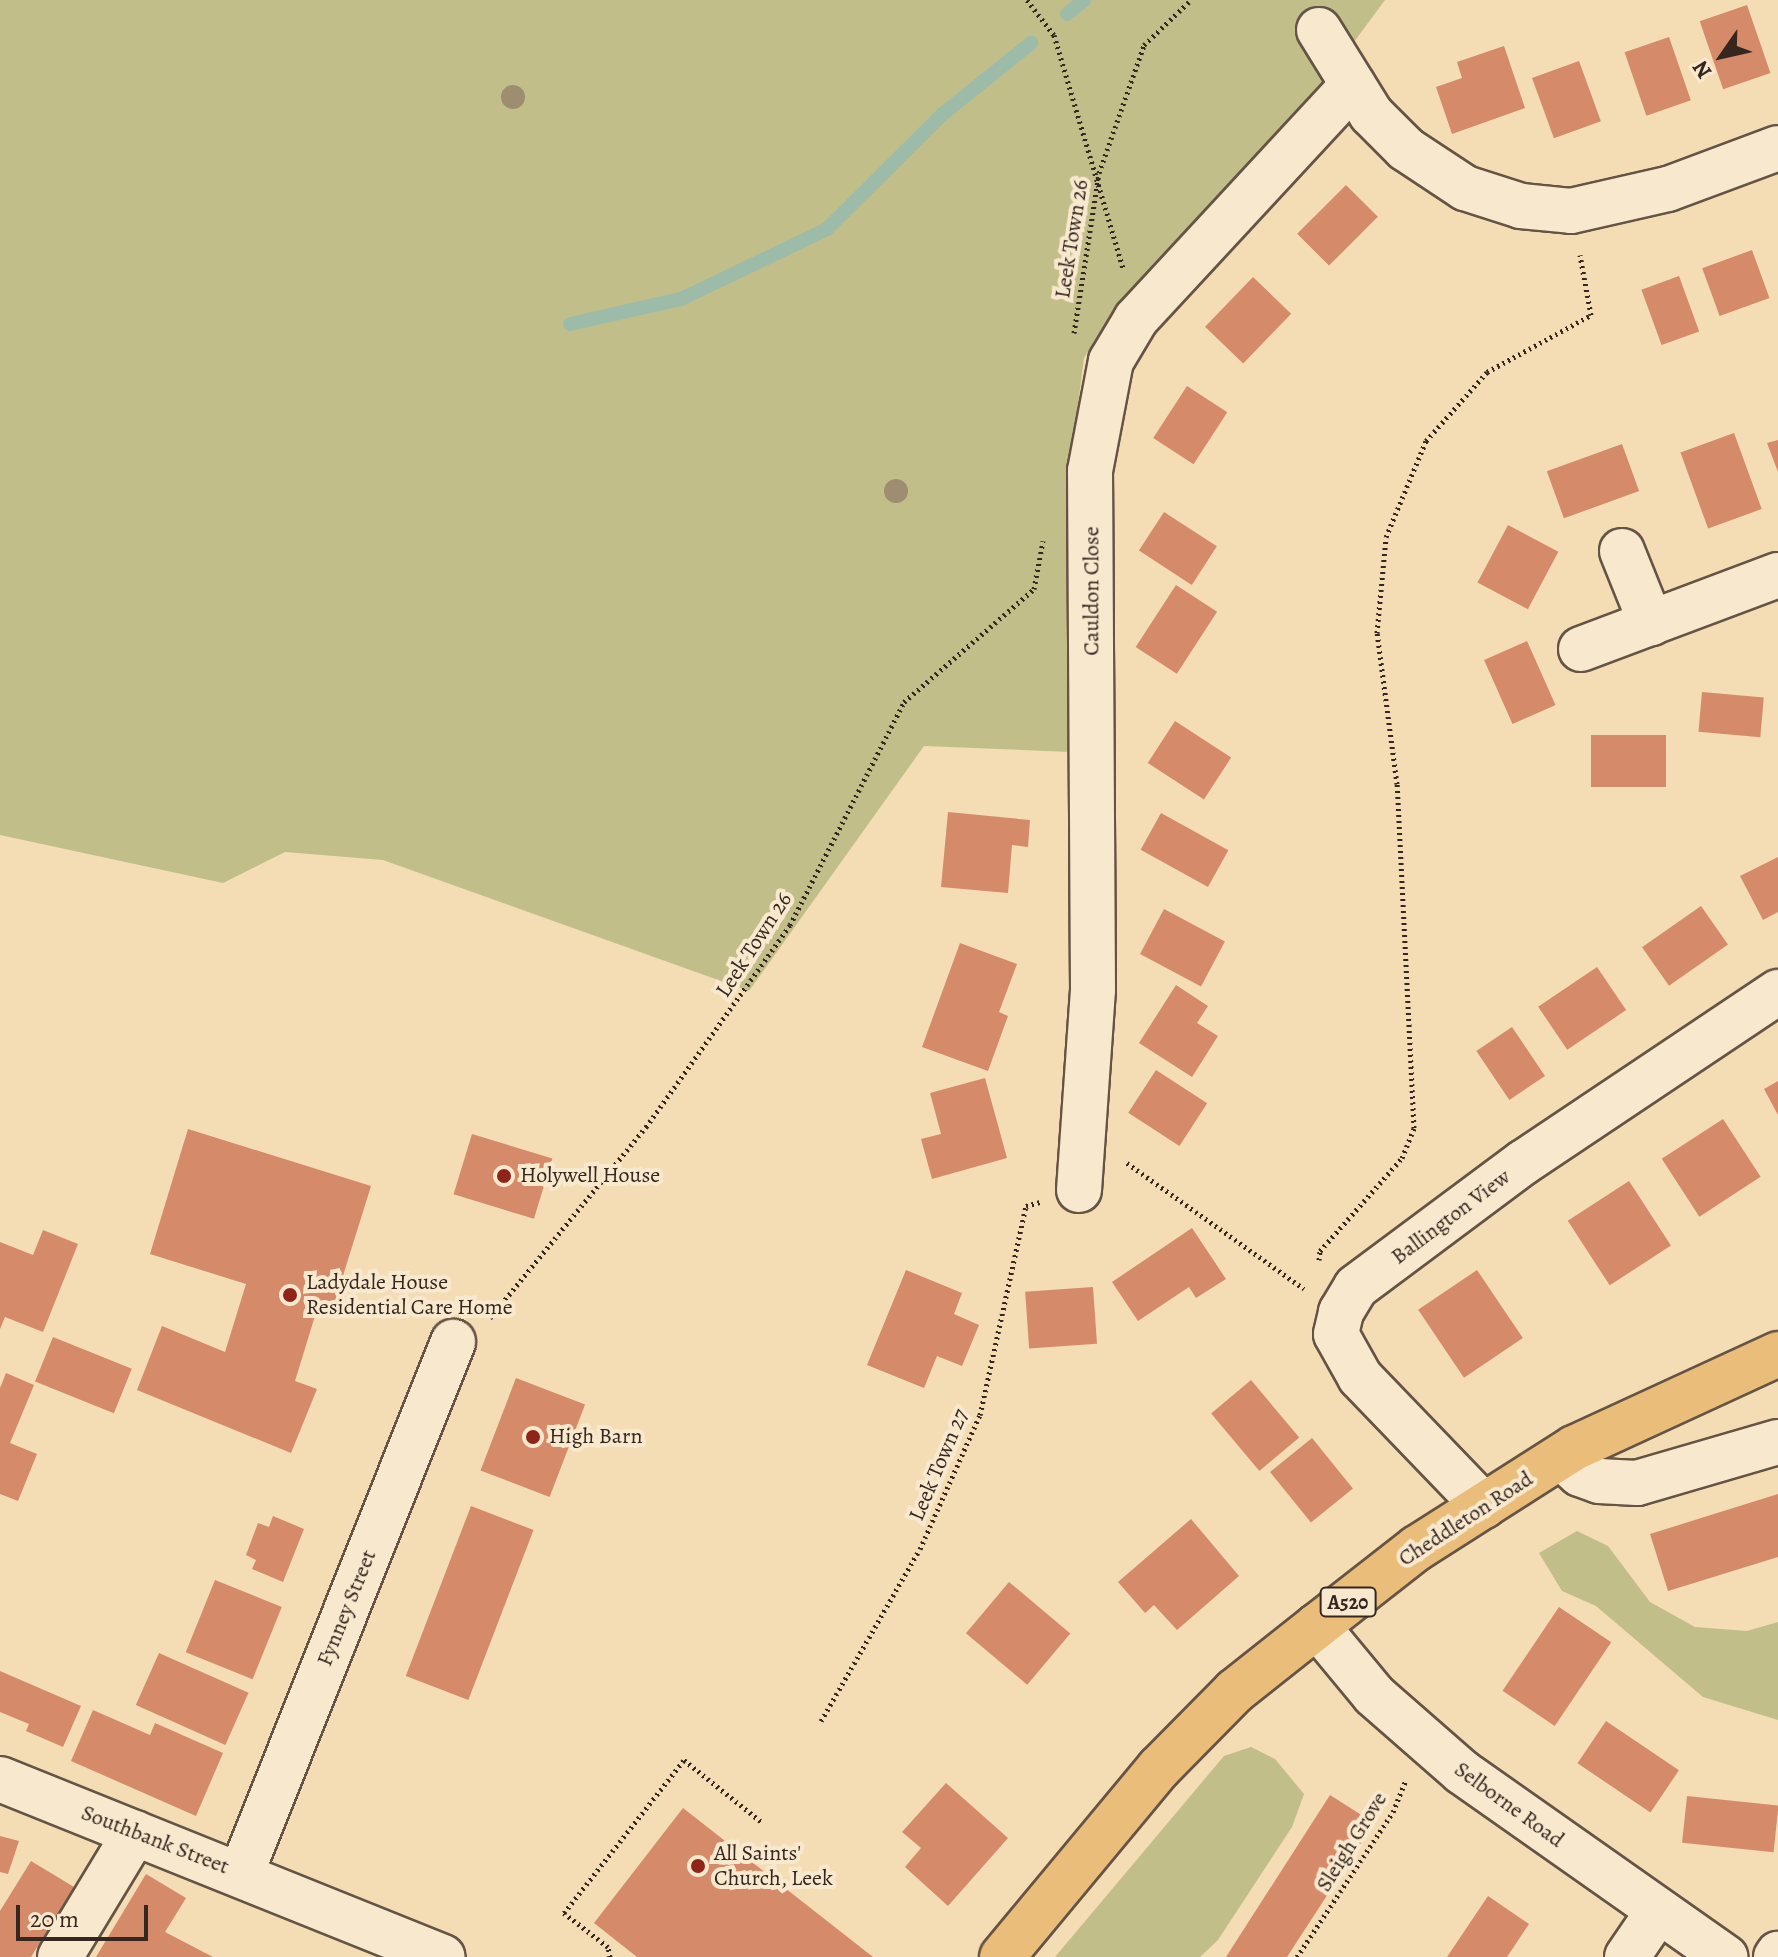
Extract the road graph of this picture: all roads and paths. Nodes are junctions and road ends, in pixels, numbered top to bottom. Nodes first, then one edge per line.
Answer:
1 (1027, 0) edge
2 (1191, 0) edge
3 (1319, 30) dead end
4 (1353, 85) junction
5 (1778, 148) edge
6 (1099, 173) junction
7 (1571, 211) junction
8 (1136, 319) junction
9 (1073, 341) dead end
10 (1042, 545) dead end
11 (1622, 551) dead end
12 (1778, 575) edge
13 (1651, 623) junction
14 (1581, 649) dead end
15 (1778, 992) edge
16 (1083, 1132) junction
17 (1079, 1190) joint
18 (1328, 1304) junction
19 (453, 1342) joint
20 (1778, 1354) edge
21 (1778, 1442) edge
22 (1561, 1457) junction
23 (1484, 1506) junction
24 (1317, 1626) junction
25 (821, 1721) dead end
26 (1424, 1739) junction
27 (0, 1779) edge
28 (763, 1823) dead end
29 (135, 1833) junction
30 (241, 1874) junction
31 (1657, 1913) junction
32 (421, 1953) edge
33 (60, 1957) edge
34 (610, 1957) edge
35 (1002, 1957) edge
36 (1297, 1957) edge
37 (1627, 1957) edge
38 (1725, 1957) edge

1 - 6 path
2 - 6 path, Leek Town 26
3 - 4 street
4 - 7 street
4 - 8 street, Cauldon Close
5 - 7 street
6 - 8 path
6 - 9 path, Leek Town 26
7 - 18 path
8 - 16 street, Cauldon Close
10 - 19 path, Leek Town 26
11 - 13 street
12 - 13 street
13 - 14 street
15 - 18 street, Ballington View
16 - 17 street, Cauldon Close
16 - 18 path
17 - 25 path, Leek Town 27
18 - 23 street
19 - 30 street, Fynney Street
20 - 22 highway, Cheddleton Road / A520
21 - 22 street
22 - 23 highway, Cheddleton Road / A520
23 - 24 highway, Cheddleton Road / A520
24 - 26 street, Selborne Road
24 - 35 highway, Cheddleton Road / A520
26 - 31 street, Selborne Road
26 - 36 path, Sleigh Grove
27 - 29 street, Southbank Street
28 - 34 path
29 - 30 street, Southbank Street
29 - 33 street
30 - 32 street, Southbank Street
31 - 37 street
31 - 38 street, Selborne Road

